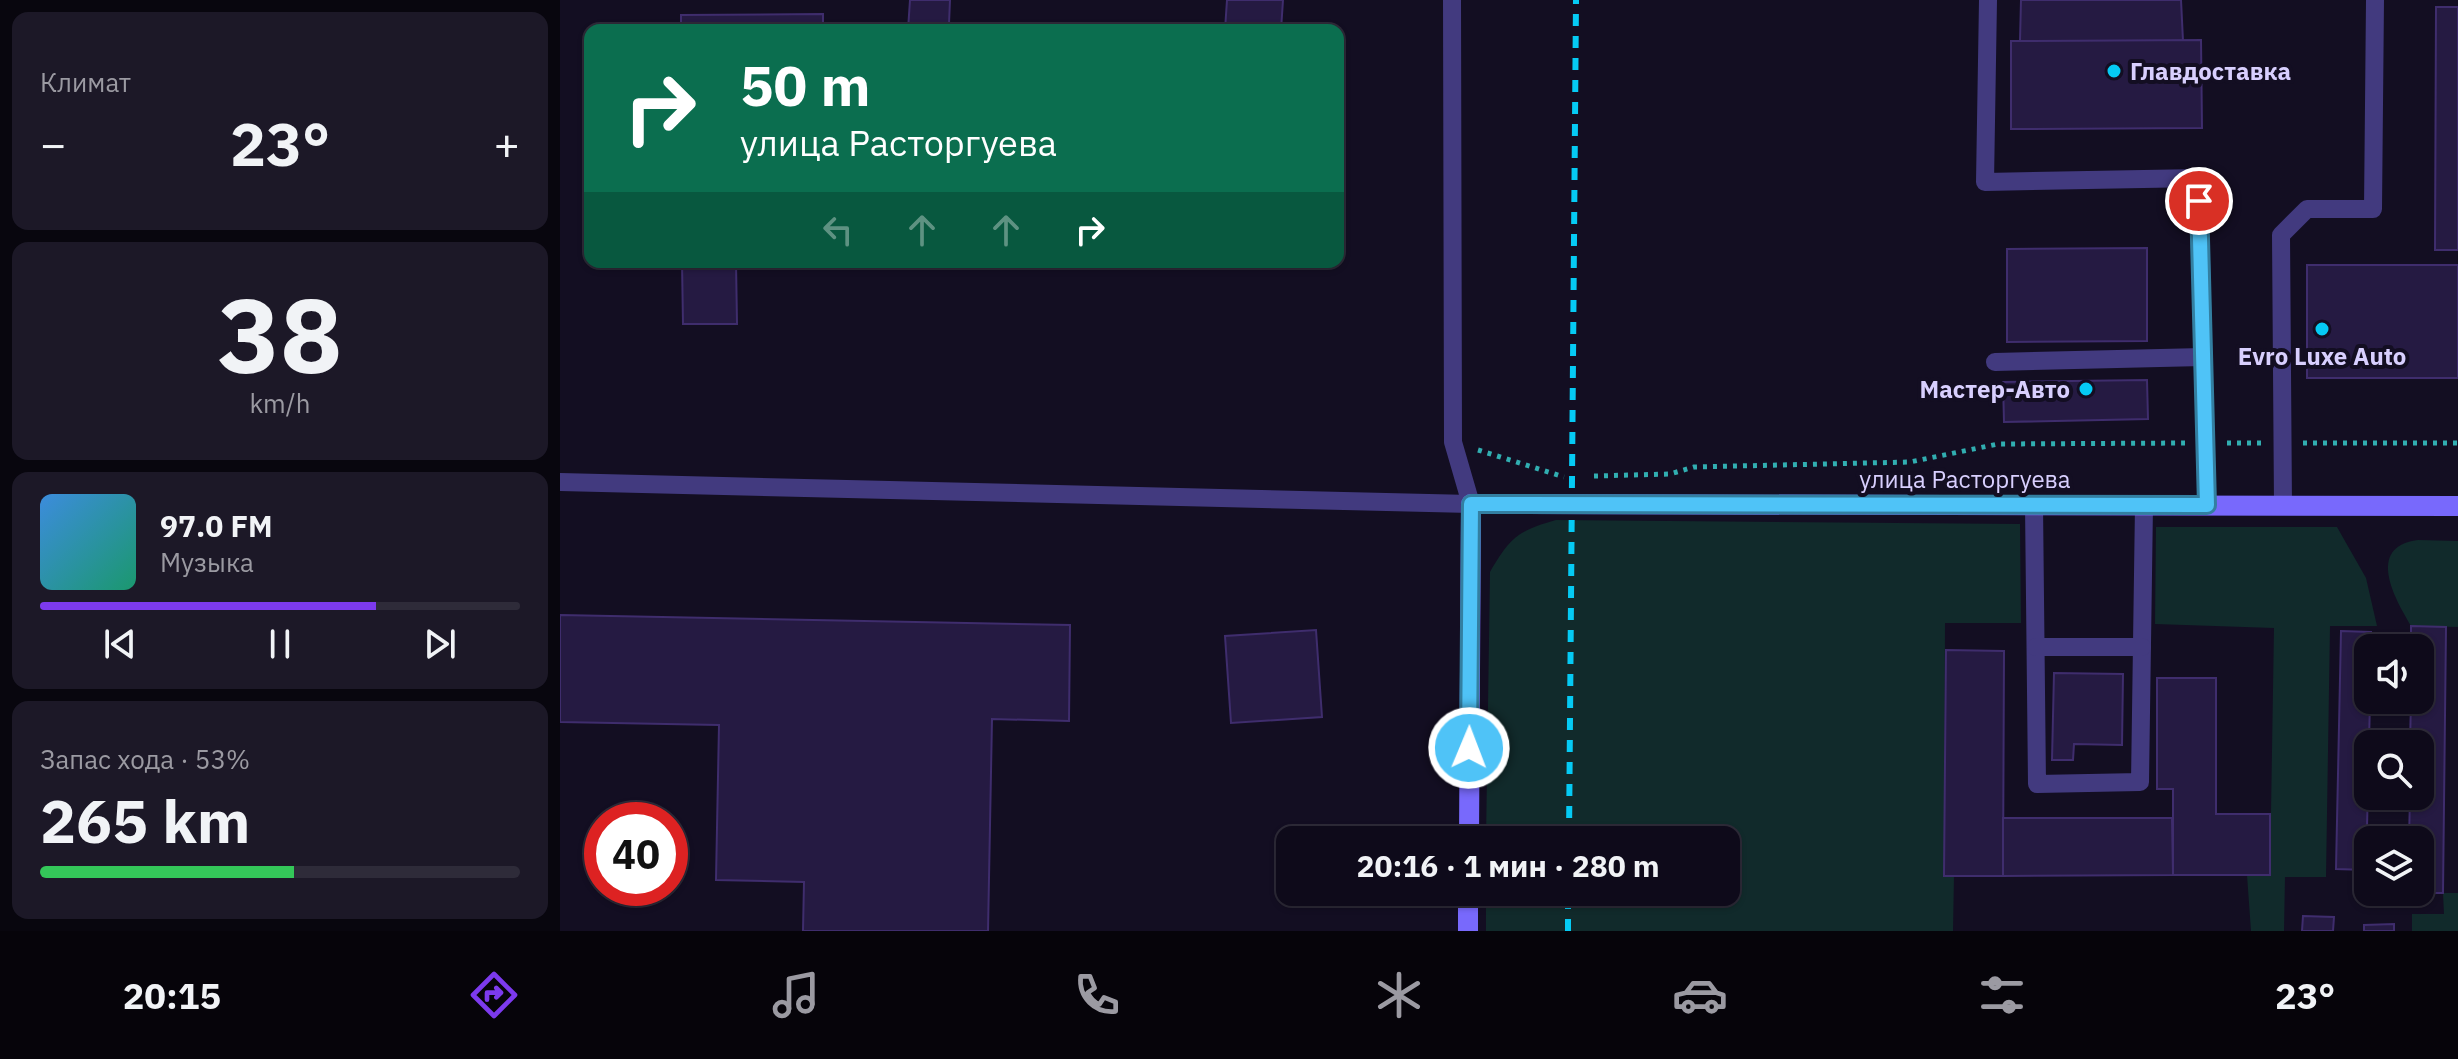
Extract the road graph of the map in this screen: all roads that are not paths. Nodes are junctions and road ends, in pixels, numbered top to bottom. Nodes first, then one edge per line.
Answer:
1 (1452, 0) edge
2 (1988, 0) edge
3 (2375, 0) edge
4 (2203, 357) junction
5 (1995, 362) dead end
6 (560, 482) edge
7 (1471, 504) junction
8 (2034, 505) junction
9 (2144, 505) junction
10 (2207, 505) junction
11 (2283, 505) junction
12 (2458, 506) edge
13 (2036, 647) junction
14 (2142, 647) junction
15 (1469, 826) edge
16 (1468, 906) edge
17 (1468, 931) edge

1 - 7 lane
2 - 4 lane
3 - 11 lane
4 - 5 lane
4 - 10 lane
6 - 7 lane
7 - 8 street, улица Расторгуева
7 - 15 street
8 - 9 street, улица Расторгуева
8 - 13 lane
9 - 10 street, улица Расторгуева
9 - 14 lane
10 - 11 street, улица Расторгуева
11 - 12 street, улица Расторгуева
13 - 14 lane
13 - 14 lane
16 - 17 street

